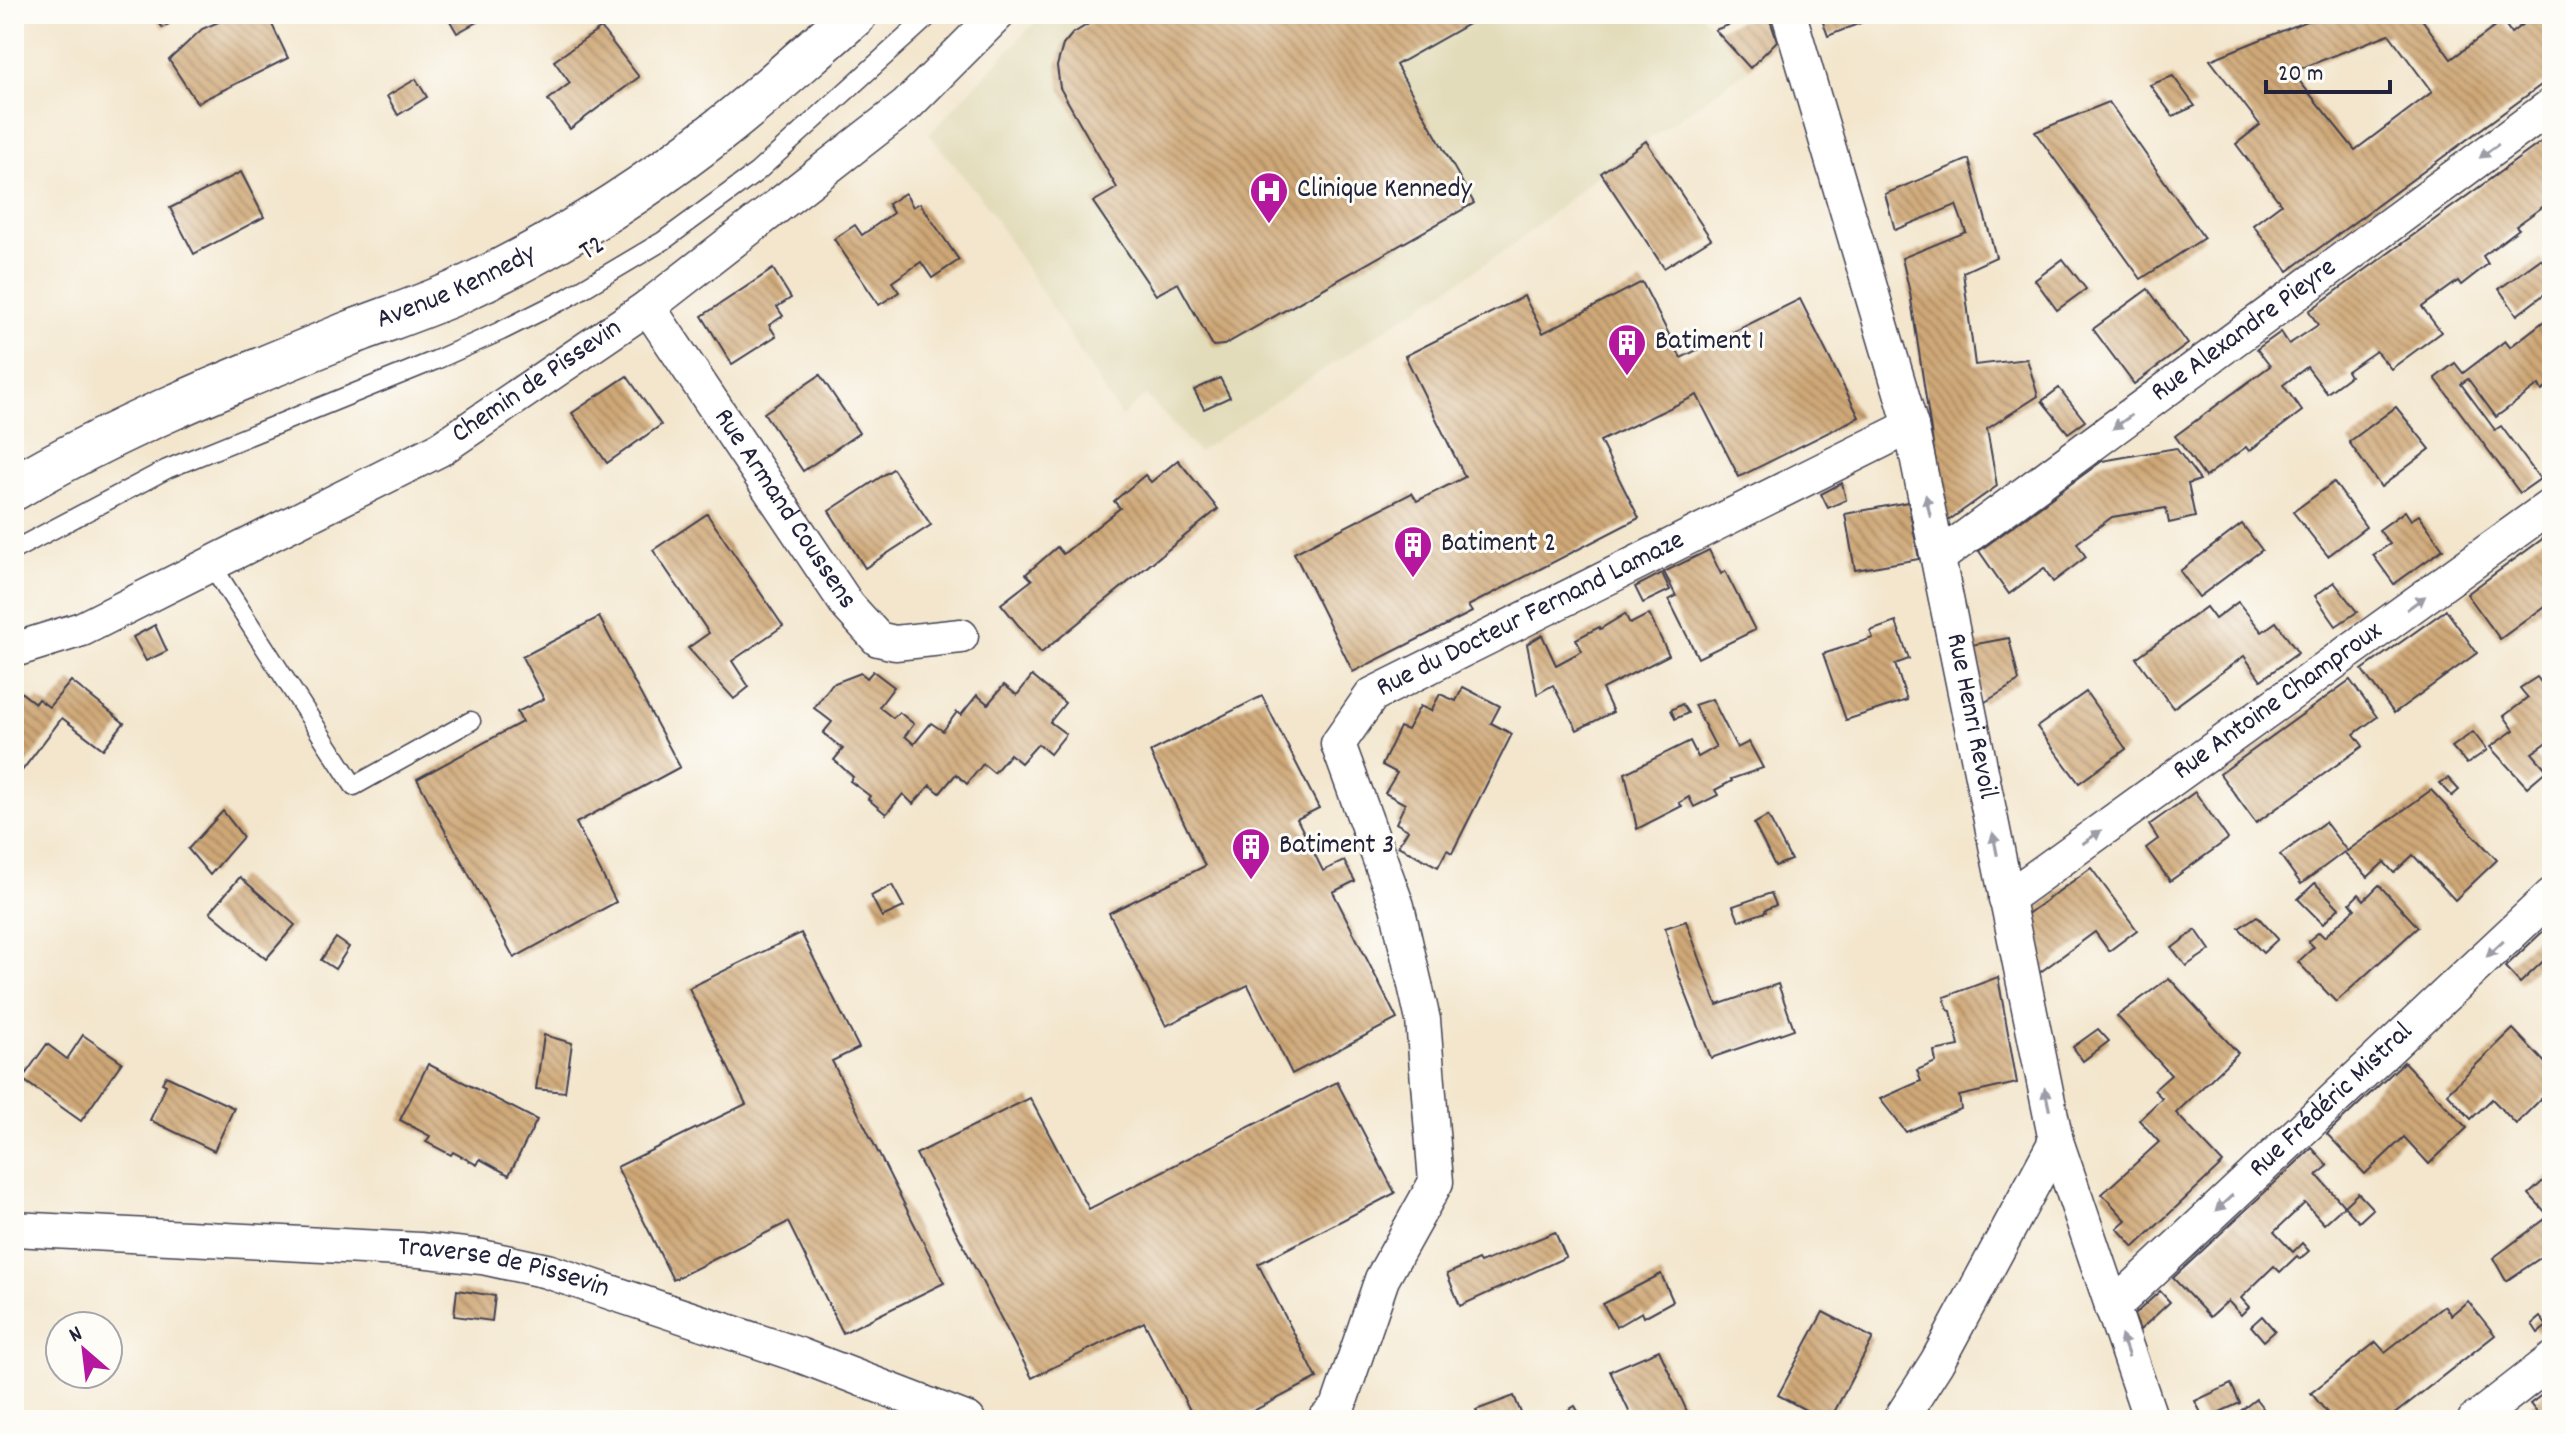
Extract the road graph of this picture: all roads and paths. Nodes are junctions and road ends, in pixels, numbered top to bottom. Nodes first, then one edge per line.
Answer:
1 (855, 14) edge
2 (931, 14) edge
3 (998, 14) edge
4 (1789, 14) edge
5 (2552, 105) edge
6 (648, 307) junction
7 (1911, 426) junction
8 (14, 488) edge
9 (2552, 505) edge
10 (14, 550) edge
11 (1939, 557) junction
12 (211, 564) junction
13 (961, 636) dead end
14 (14, 650) edge
15 (471, 721) dead end
16 (2552, 895) edge
17 (2006, 899) junction
18 (2056, 1141) junction
19 (14, 1229) edge
20 (2112, 1308) junction
21 (2552, 1360) edge
22 (968, 1420) edge
23 (1325, 1420) edge
24 (1900, 1420) edge
25 (2151, 1420) edge
26 (2475, 1420) edge

1 - 8 main road, Avenue Kennedy
2 - 10 lane, T2
3 - 6 street, Chemin de Pissevin
4 - 7 street, Rue Henri Revoil
5 -> 11 street, Rue Alexandre Pieyre
6 - 12 street, Chemin de Pissevin
6 - 13 street, Rue Armand Coussens
11 -> 7 street, Rue Henri Revoil
7 - 23 street, Rue du Docteur Fernand Lamaze
17 -> 9 street, Rue Antoine Champroux
17 -> 11 street, Rue Henri Revoil
12 - 14 street, Chemin de Pissevin
12 - 15 lane
16 -> 20 street, Rue Frédéric Mistral
18 -> 17 street, Rue Henri Revoil
18 - 20 street, Rue Henri Revoil
18 - 24 street
19 - 22 street, Traverse de Pissevin
25 -> 20 street, Rue Henri Revoil
21 - 26 street

